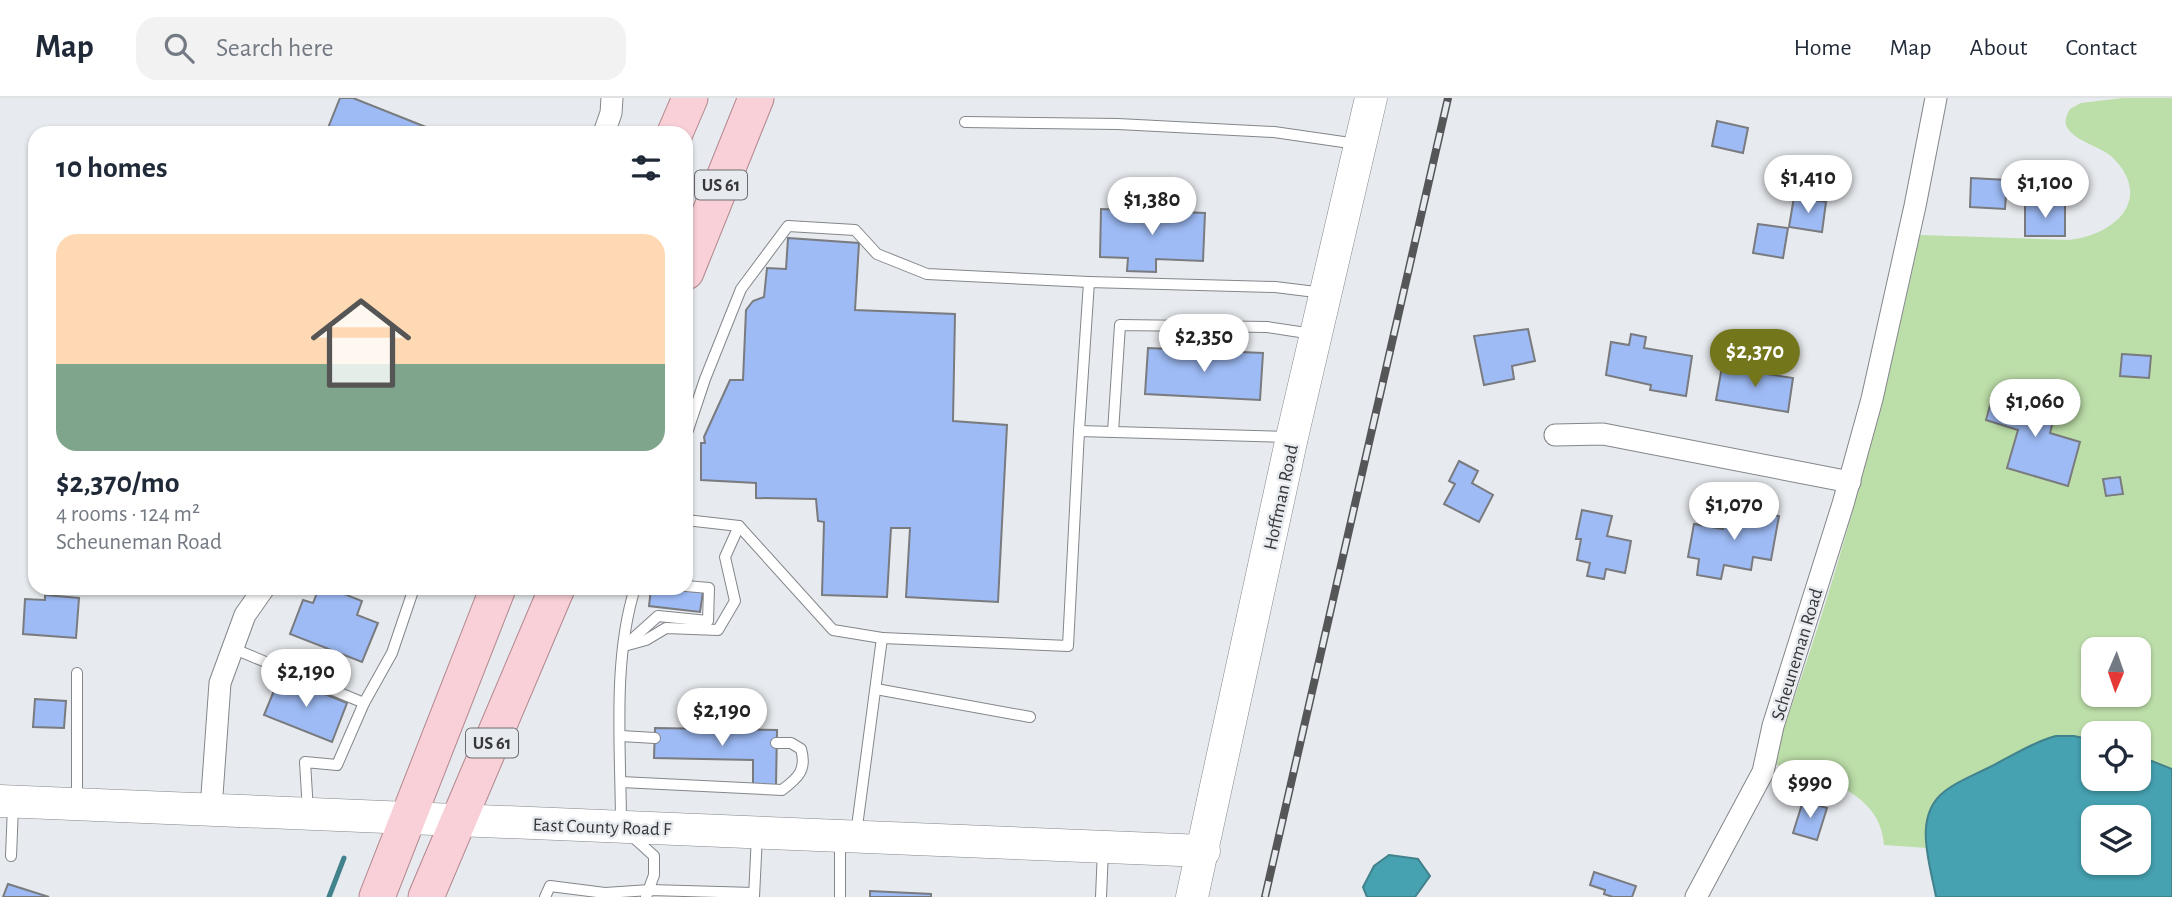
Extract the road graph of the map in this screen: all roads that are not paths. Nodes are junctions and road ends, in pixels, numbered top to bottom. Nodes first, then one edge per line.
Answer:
1 (612, 98) edge
2 (690, 98) edge
3 (756, 98) edge
4 (1370, 98) edge
5 (1936, 98) edge
6 (965, 122) dead end
7 (606, 126) edge
8 (679, 126) edge
9 (1359, 144) junction
10 (693, 255) edge
11 (1089, 282) junction
12 (1326, 293) junction
13 (1316, 335) junction
14 (693, 415) edge
15 (1079, 431) junction
16 (1113, 432) junction
17 (1555, 435) dead end
18 (1293, 437) junction
19 (1850, 482) junction
20 (693, 521) edge
21 (738, 526) junction
22 (693, 587) edge
23 (259, 595) edge
24 (412, 595) edge
25 (495, 595) edge
26 (554, 595) edge
27 (633, 595) edge
28 (882, 638) junction
29 (624, 646) junction
30 (232, 648) junction
31 (77, 673) dead end
32 (876, 689) junction
33 (364, 702) junction
34 (1030, 717) dead end
35 (621, 736) junction
36 (654, 738) dead end
37 (776, 743) dead end
38 (621, 782) junction
39 (6, 801) edge
40 (77, 804) junction
41 (211, 809) junction
42 (309, 813) junction
43 (410, 817) junction
44 (459, 820) junction
45 (621, 826) junction
46 (757, 832) junction
47 (848, 836) junction
48 (1104, 847) junction
49 (1204, 851) junction
50 (11, 856) dead end
51 (648, 894) edge
52 (754, 895) edge
53 (377, 897) edge
54 (426, 897) edge
55 (545, 897) edge
56 (840, 897) edge
57 (1101, 897) edge
58 (1192, 897) edge
59 (1696, 897) edge

1 - 7 street
2 - 8 main road
3 - 10 main road, US 61
4 - 9 street, Hoffman Road
5 - 19 street, Scheuneman Road
6 - 9 lane
9 - 12 street, Hoffman Road
11 - 12 lane
11 - 14 lane
11 - 15 lane
12 - 13 street, Hoffman Road
13 - 16 lane
13 - 18 street, Hoffman Road
15 - 16 lane
15 - 28 lane
16 - 18 lane
17 - 19 street
18 - 49 street, Hoffman Road
19 - 59 street, Scheuneman Road
20 - 21 lane
21 - 28 lane
21 - 29 lane
22 - 29 lane
23 - 30 street
24 - 33 lane
25 - 43 main road, US 61
26 - 44 main road, US 61
27 - 29 lane
28 - 32 lane
29 - 35 lane
30 - 33 lane
30 - 41 street
31 - 40 lane
32 - 34 lane
32 - 47 lane
33 - 42 lane
35 - 36 lane
35 - 38 lane
37 - 38 lane
38 - 45 lane
39 - 40 street, East County Road F
39 - 50 lane
40 - 41 street, East County Road F
41 - 42 street, East County Road F
42 - 43 street, East County Road F
43 - 44 street, East County Road F
43 - 53 main road, US 61
44 - 45 street, East County Road F
44 - 54 main road, US 61
45 - 46 street, East County Road F
45 - 51 lane
46 - 47 street, East County Road F
46 - 52 lane
47 - 48 street, East County Road F
47 - 56 lane
48 - 49 street, East County Road F
48 - 57 lane
49 - 58 street, Hoffman Road
51 - 52 lane
51 - 55 lane

